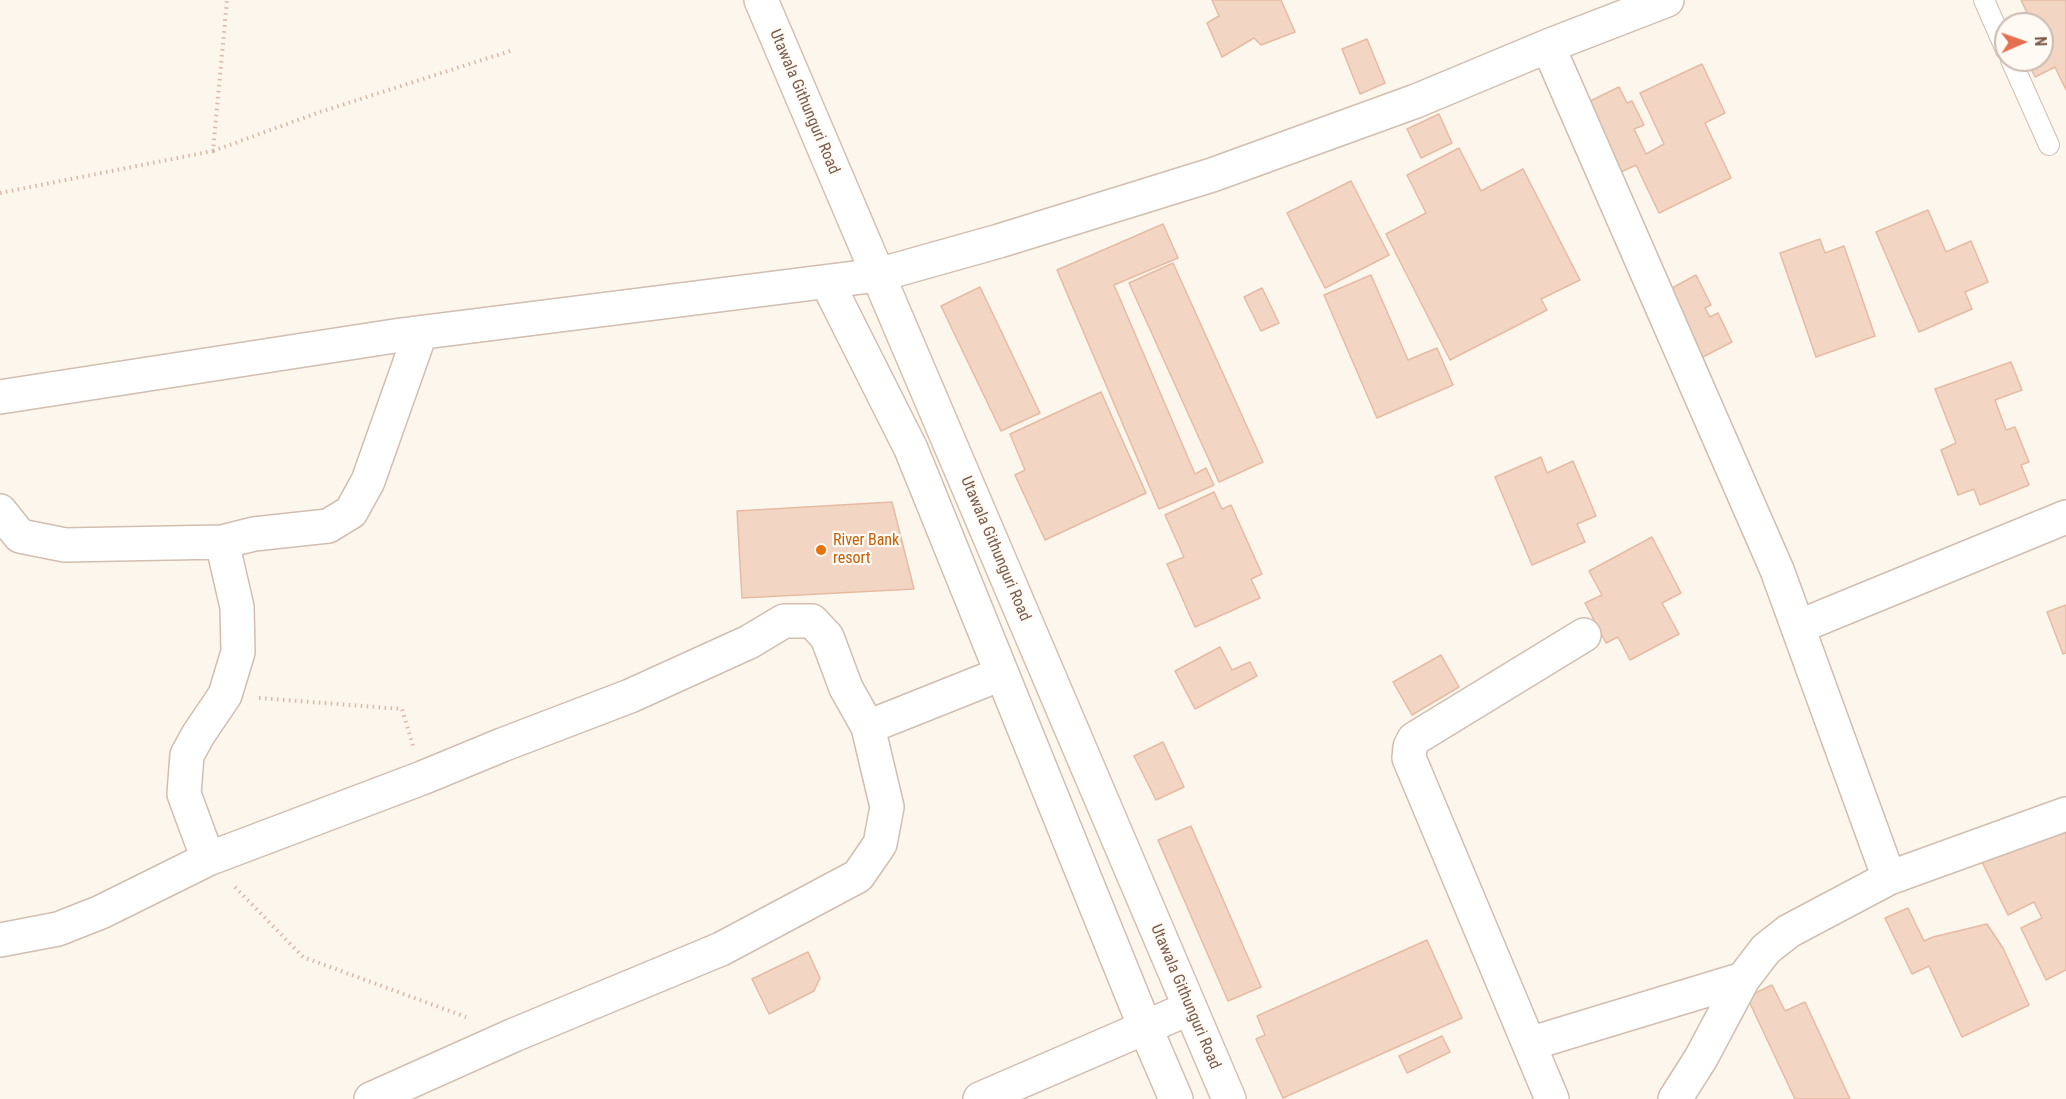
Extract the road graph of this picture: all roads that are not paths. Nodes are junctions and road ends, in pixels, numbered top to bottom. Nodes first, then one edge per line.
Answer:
1 (761, 0) edge
2 (1666, 0) edge
3 (1984, 0) edge
4 (1994, 23) edge
5 (1548, 46) junction
6 (2016, 72) edge
7 (2049, 145) dead end
8 (878, 275) junction
9 (827, 282) junction
10 (420, 334) junction
11 (0, 397) edge
12 (0, 511) edge
13 (2066, 517) edge
14 (222, 542) junction
15 (1798, 627) junction
16 (1584, 635) dead end
17 (1001, 674) junction
18 (868, 728) junction
19 (2066, 814) edge
20 (208, 859) junction
21 (1889, 878) junction
22 (0, 940) edge
23 (1743, 979) junction
24 (1190, 1008) junction
25 (1145, 1027) junction
26 (1529, 1044) junction
27 (371, 1099) edge
28 (980, 1099) edge
29 (1176, 1099) edge
30 (1228, 1099) edge
31 (1552, 1099) edge
32 (1675, 1099) edge

1 - 8 street, Utawala Githunguri Road
2 - 5 street
3 - 4 lane
5 - 8 street
5 - 15 street
6 - 7 lane
8 - 9 street
8 - 24 street, Utawala Githunguri Road
9 - 10 street
9 - 17 street
10 - 11 street
10 - 14 street
12 - 14 street
13 - 15 street
14 - 20 street
15 - 21 street
16 - 26 street
17 - 18 street
17 - 25 street
18 - 20 street
18 - 27 street
19 - 21 street
20 - 22 street
21 - 23 street
23 - 26 street
23 - 32 street
24 - 25 street
24 - 30 street, Utawala Githunguri Road
25 - 28 street
25 - 29 street
26 - 31 street

